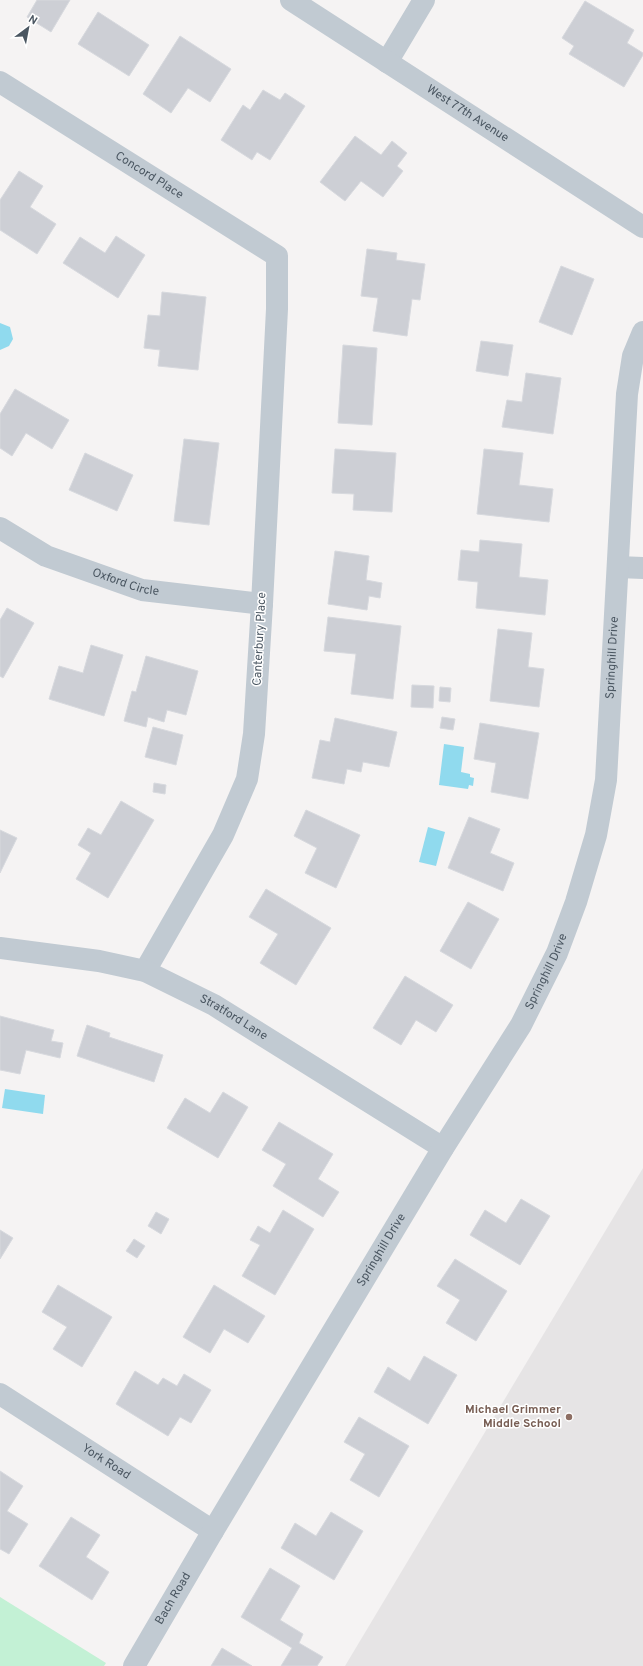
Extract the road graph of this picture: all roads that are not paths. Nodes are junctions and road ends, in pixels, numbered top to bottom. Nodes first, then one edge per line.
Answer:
1 (291, 0) edge
2 (424, 0) edge
3 (387, 62) junction
4 (0, 82) edge
5 (643, 227) edge
6 (277, 280) joint
7 (643, 332) edge
8 (0, 528) edge
9 (618, 567) junction
10 (643, 568) edge
11 (262, 604) junction
12 (0, 948) edge
13 (145, 971) junction
14 (443, 1148) junction
15 (0, 1394) edge
16 (213, 1531) junction
17 (134, 1666) edge

1 - 3 street, West 77th Avenue
2 - 3 street
3 - 5 street, West 77th Avenue
4 - 6 street, Concord Place
6 - 11 street, Canterbury Place
7 - 9 street, Springhill Drive
8 - 11 street, Oxford Circle
9 - 10 street
9 - 14 street, Springhill Drive
11 - 13 street, Canterbury Place
12 - 13 street, Stratford Lane
13 - 14 street, Stratford Lane
14 - 16 street, Springhill Drive
15 - 16 street, York Road
16 - 17 street, Bach Road

